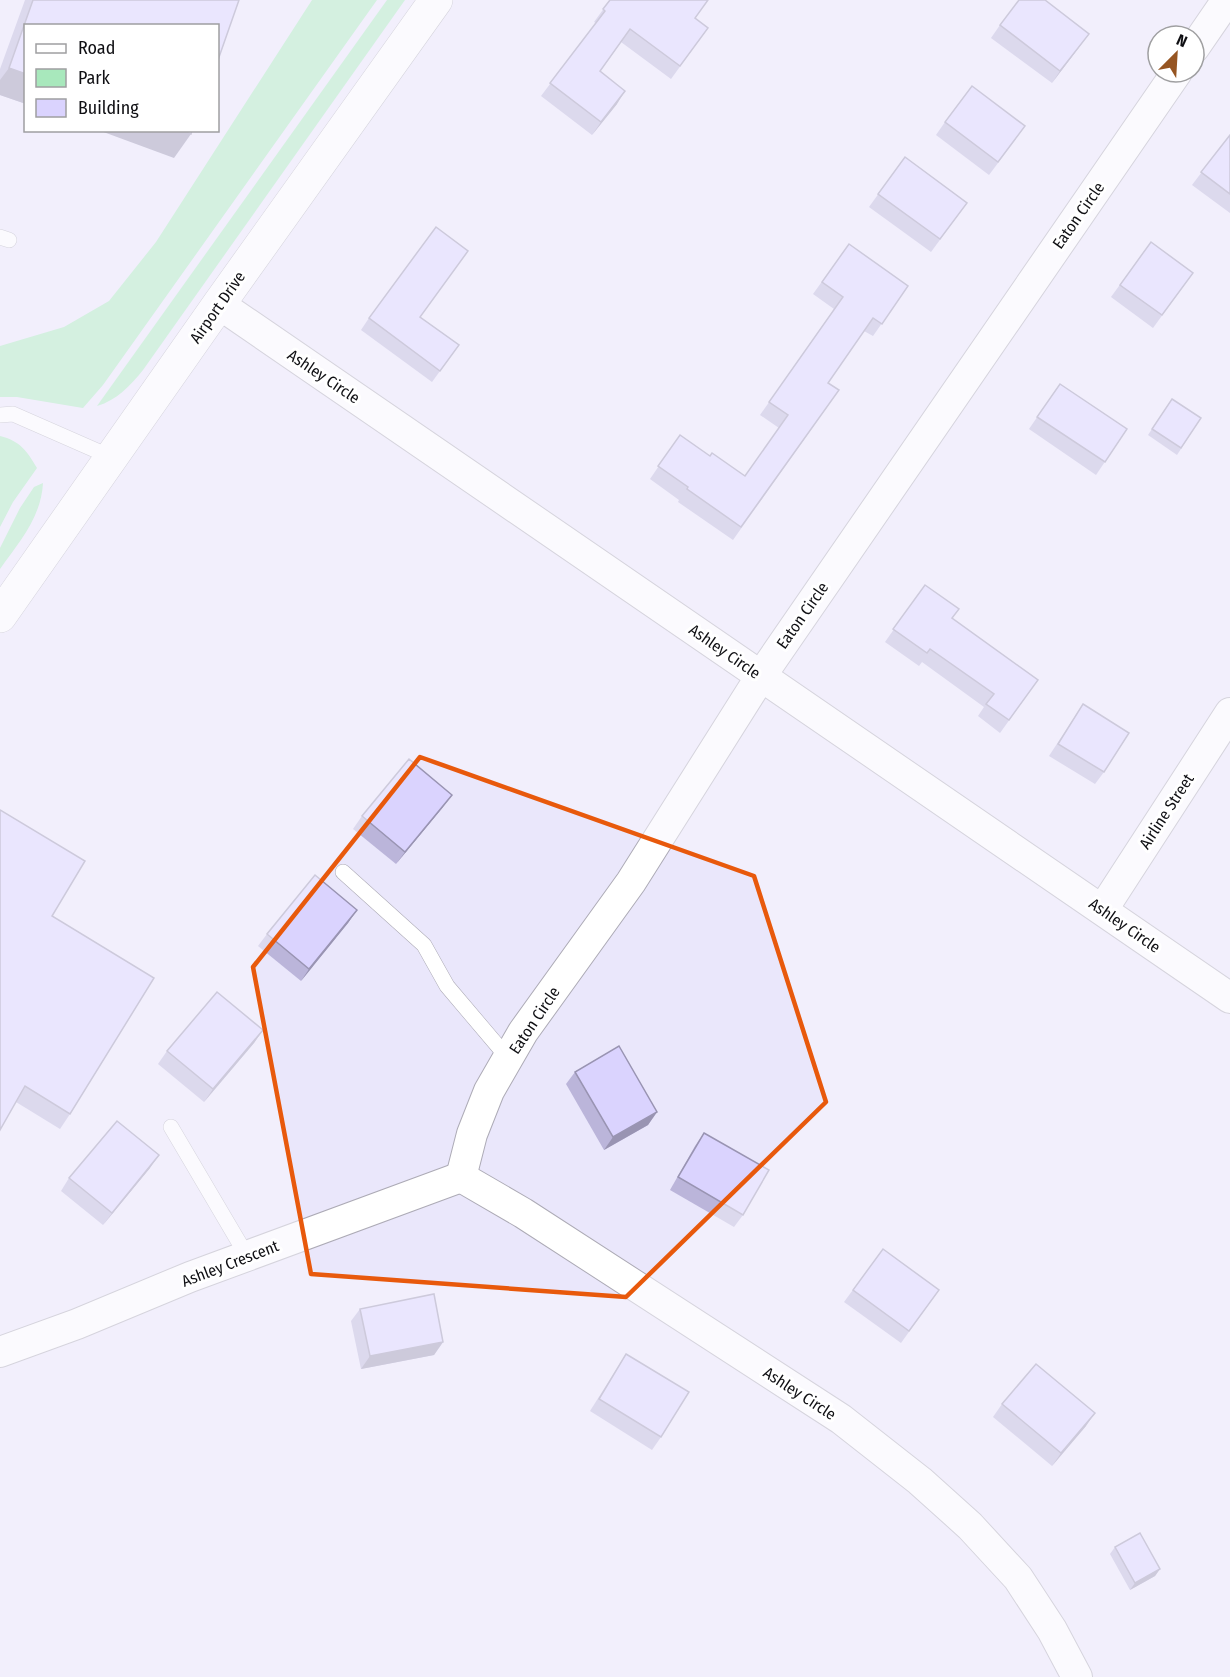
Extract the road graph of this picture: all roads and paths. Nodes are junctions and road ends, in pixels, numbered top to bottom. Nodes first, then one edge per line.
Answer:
1 (436, 0) edge
2 (1227, 0) edge
3 (1206, 31) edge
4 (1170, 84) edge
5 (219, 304) junction
6 (0, 415) edge
7 (111, 457) junction
8 (0, 616) edge
9 (761, 676) junction
10 (1230, 713) edge
11 (343, 872) dead end
12 (1103, 909) junction
13 (1230, 998) edge
14 (508, 1058) junction
15 (171, 1128) dead end
16 (461, 1177) junction
17 (247, 1256) junction
18 (0, 1352) edge
19 (1077, 1677) edge

1 - 5 street, Airport Drive
2 - 3 street
4 - 9 street, Eaton Circle
5 - 7 street, Airport Drive
5 - 9 street, Ashley Circle
6 - 7 lane
7 - 8 street, Airport Drive
9 - 12 street, Ashley Circle
9 - 14 street, Eaton Circle
10 - 12 street, Airline Street
11 - 14 lane
12 - 13 street, Ashley Circle
14 - 16 street, Eaton Circle
15 - 17 lane
16 - 17 street, Ashley Crescent
16 - 19 street, Ashley Circle
17 - 18 street, Ashley Crescent

